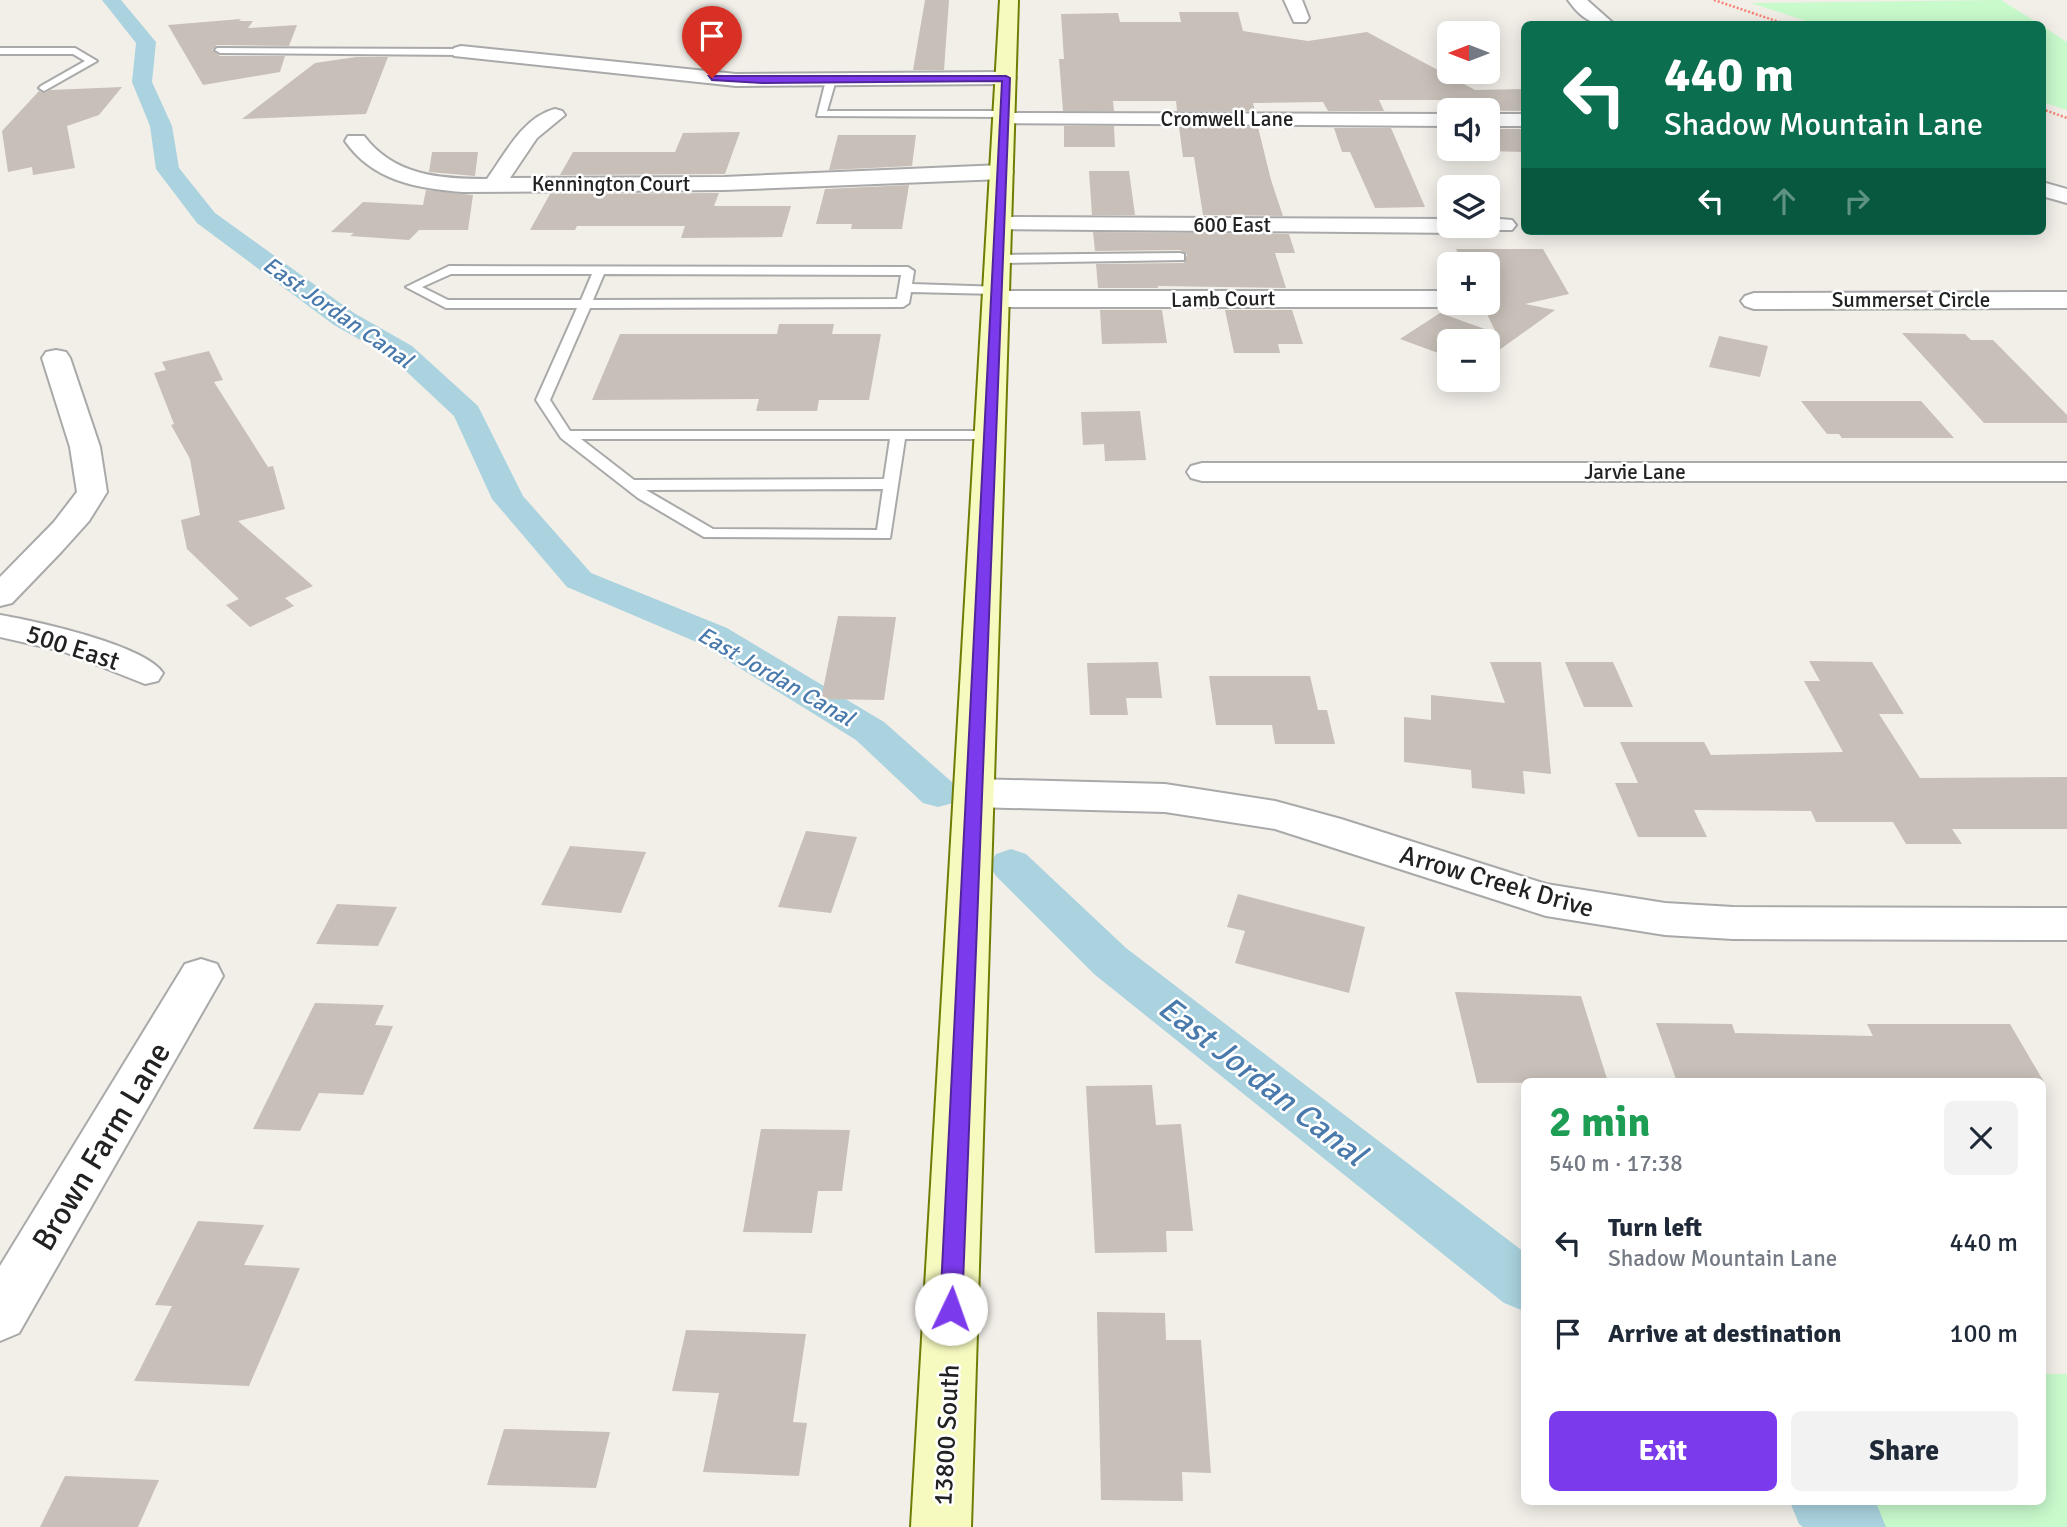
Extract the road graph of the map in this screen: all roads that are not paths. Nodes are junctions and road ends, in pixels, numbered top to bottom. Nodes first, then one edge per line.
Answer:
1 (1009, 0) edge
2 (1293, 0) edge
3 (1577, 0) edge
4 (1300, 18) dead end
5 (1600, 21) edge
6 (220, 50) dead end
7 (0, 51) edge
8 (461, 52) joint
9 (831, 80) junction
10 (44, 88) dead end
11 (1005, 104) junction
12 (555, 115) dead end
13 (1437, 120) edge
14 (1500, 120) edge
15 (1521, 120) edge
16 (356, 141) dead end
17 (1002, 178) junction
18 (495, 184) junction
19 (2046, 189) edge
20 (2067, 195) edge
21 (1437, 228) edge
22 (1180, 257) dead end
23 (998, 268) junction
24 (600, 270) junction
25 (905, 288) junction
26 (1437, 298) edge
27 (2067, 300) edge
28 (1754, 301) dead end
29 (583, 303) junction
30 (56, 358) dead end
31 (566, 435) junction
32 (898, 435) junction
33 (990, 435) junction
34 (1202, 472) dead end
35 (2067, 472) edge
36 (891, 484) junction
37 (629, 485) junction
38 (0, 596) edge
39 (0, 626) edge
40 (145, 673) dead end
41 (974, 793) junction
42 (2067, 924) edge
43 (201, 976) dead end
44 (18, 1255) edge
45 (0, 1315) edge
46 (942, 1527) edge

1 - 11 main road, 13800 South
2 - 4 street
3 - 5 street
6 - 8 lane
7 - 10 lane
8 - 9 street, Cromwell Lane
9 - 11 street, Cromwell Lane
9 - 11 lane
11 - 13 street, Cromwell Lane
11 - 17 main road, 13800 South
12 - 18 street
14 - 15 street
16 - 18 street, Kennington Court
17 - 18 street, Kennington Court
17 - 23 main road, 13800 South
19 - 20 street
21 - 23 street, 600 East
22 - 23 lane
23 - 25 lane
23 - 26 street, Lamb Court
23 - 33 main road, 13800 South
24 - 25 lane
24 - 29 lane
24 - 29 lane
25 - 29 lane
27 - 28 street, Summerset Circle
29 - 31 lane
30 - 38 street
31 - 32 lane
31 - 37 lane
32 - 33 lane
32 - 36 lane
33 - 41 main road, 13800 South
34 - 35 street, Jarvie Lane
36 - 37 lane
36 - 37 lane
39 - 40 street, 500 East
41 - 42 street, Arrow Creek Drive
41 - 46 main road, 13800 South
43 - 44 street, Brown Farm Lane
44 - 45 street, Brown Farm Lane

